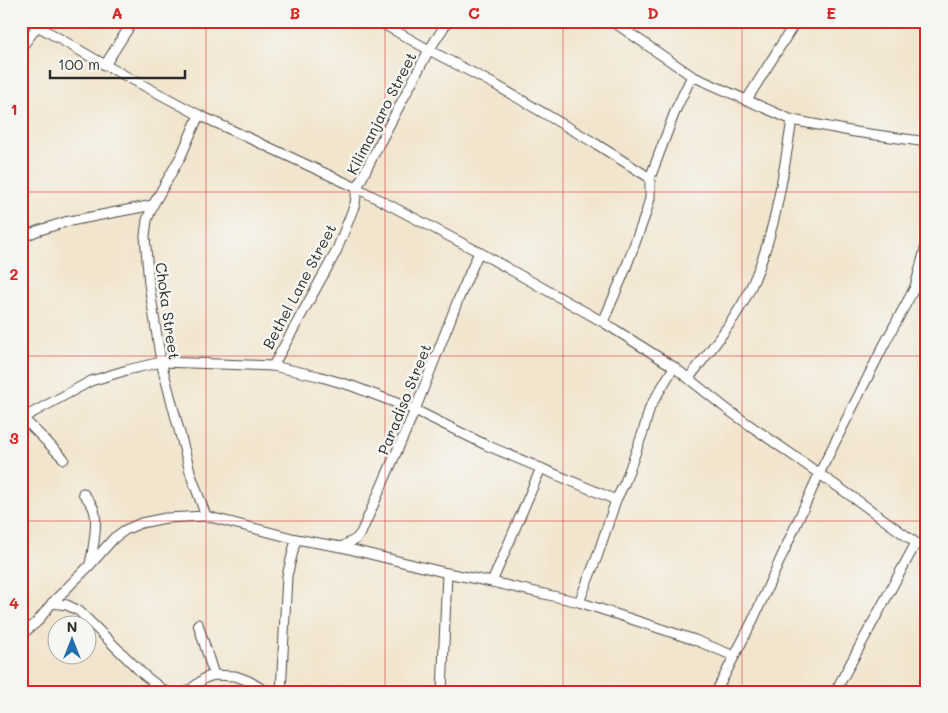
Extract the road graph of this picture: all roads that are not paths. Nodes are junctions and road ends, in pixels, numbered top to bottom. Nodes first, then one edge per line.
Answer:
1 (29, 21) edge
2 (133, 21) edge
3 (378, 21) edge
4 (448, 21) edge
5 (612, 21) edge
6 (796, 21) edge
7 (38, 26) junction
8 (21, 48) edge
9 (429, 50) junction
10 (105, 65) junction
11 (692, 76) junction
12 (746, 101) junction
13 (199, 115) junction
14 (792, 120) junction
15 (927, 142) edge
16 (650, 178) junction
17 (357, 188) junction
18 (153, 205) junction
19 (21, 238) edge
20 (927, 242) edge
21 (479, 252) junction
22 (916, 287) junction
23 (927, 290) edge
24 (603, 322) junction
25 (160, 362) junction
26 (273, 366) junction
27 (674, 367) junction
28 (688, 378) junction
29 (415, 410) junction
30 (22, 418) edge
31 (64, 459) dead end
32 (541, 468) junction
33 (819, 474) junction
34 (84, 493) dead end
35 (616, 500) junction
36 (206, 516) junction
37 (361, 533) junction
38 (296, 539) junction
39 (916, 543) junction
40 (341, 547) junction
41 (927, 549) edge
42 (369, 554) junction
43 (90, 564) junction
44 (447, 573) junction
45 (492, 582) junction
46 (579, 602) junction
47 (52, 603) junction
48 (198, 624) dead end
49 (21, 635) edge
50 (734, 656) junction
51 (214, 675) junction
52 (166, 692) edge
53 (187, 692) edge
54 (267, 692) edge
55 (281, 692) edge
56 (442, 692) edge
57 (716, 692) edge
58 (835, 692) edge

1 - 7 street
2 - 10 street
3 - 9 street
4 - 9 street, Kilimanjaro Street
5 - 11 street
6 - 12 street
7 - 8 street
7 - 10 street
9 - 16 street
9 - 17 street, Kilimanjaro Street
10 - 13 street
11 - 12 street
11 - 16 street
12 - 14 street
13 - 17 street
13 - 18 street, Choka Street
14 - 15 street
14 - 28 street
16 - 24 street
17 - 21 street
17 - 26 street, Bethel Lane Street
18 - 19 street
18 - 25 street, Choka Street
20 - 22 street
21 - 24 street
21 - 29 street, Paradiso Street
22 - 23 street
22 - 33 street
24 - 27 street
25 - 26 street
25 - 30 street
25 - 36 street, Choka Street
26 - 29 street
27 - 28 street
27 - 35 street
28 - 33 street
29 - 32 street
29 - 37 street, Paradiso Street
30 - 31 street
32 - 35 street
32 - 45 street
33 - 39 street
33 - 50 street
34 - 43 street
35 - 46 street
36 - 38 street
36 - 43 street
37 - 40 street
37 - 42 street
38 - 40 street
38 - 55 street
39 - 41 street
39 - 58 street
40 - 42 street
42 - 44 street
43 - 47 street
44 - 45 street
44 - 56 street
45 - 46 street
46 - 50 street
47 - 49 street
47 - 52 street
48 - 51 street
50 - 57 street
51 - 53 street
51 - 54 street

